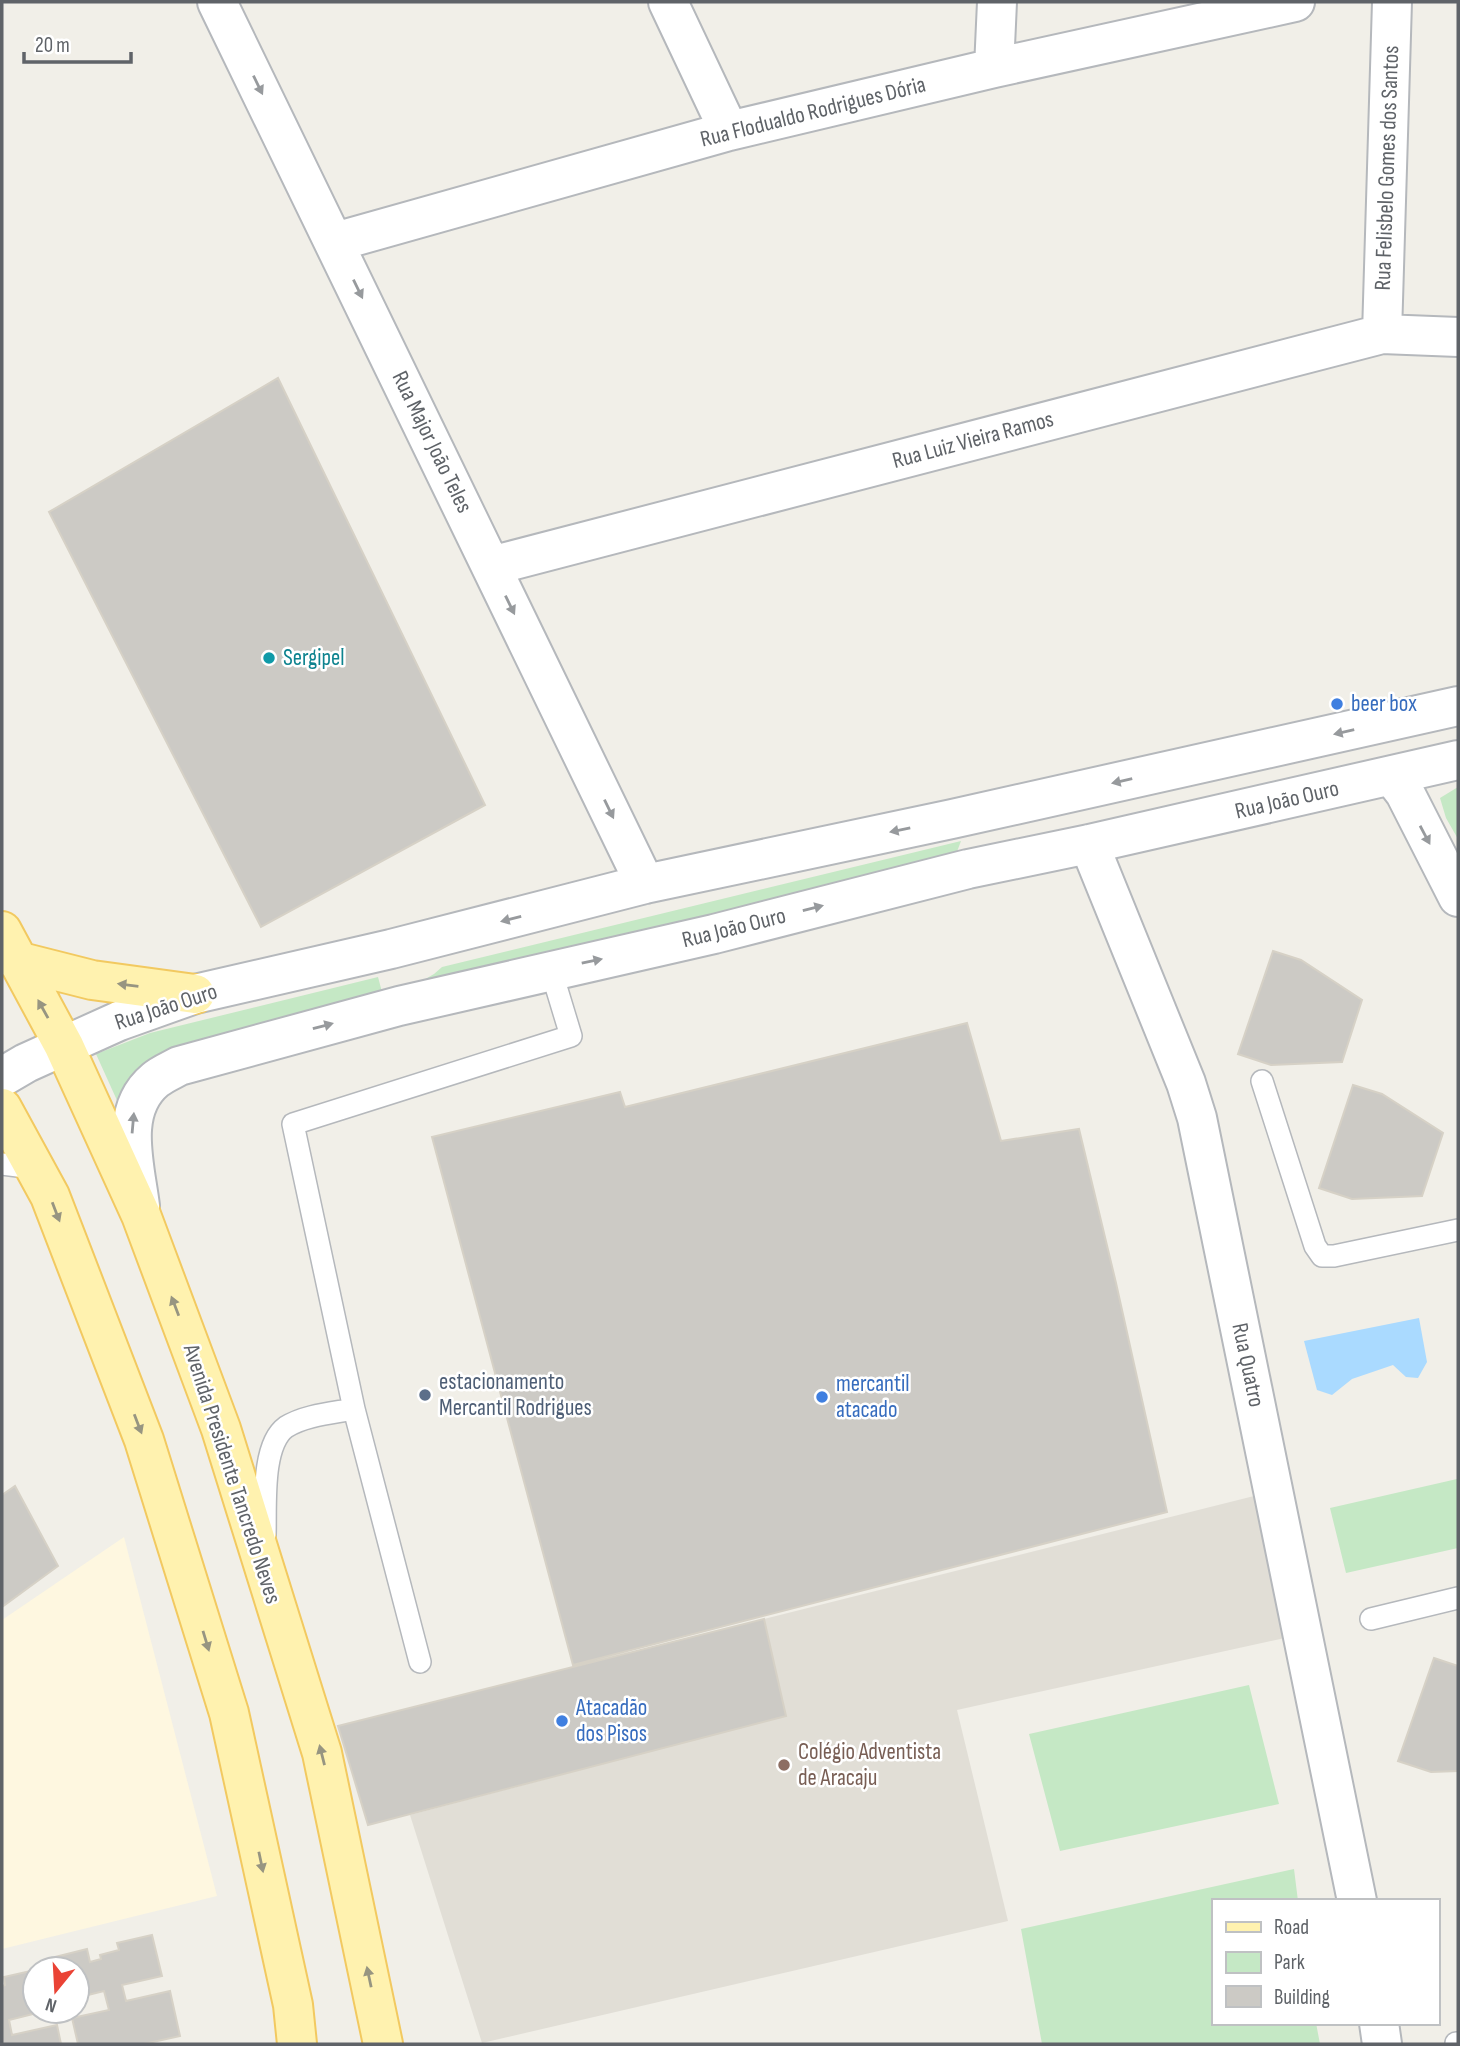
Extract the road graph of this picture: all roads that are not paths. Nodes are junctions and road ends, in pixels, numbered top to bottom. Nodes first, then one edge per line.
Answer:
1 (217, 2) edge
2 (668, 2) edge
3 (997, 2) edge
4 (1295, 2) edge
5 (1392, 2) edge
6 (994, 68) junction
7 (729, 131) junction
8 (335, 242) junction
9 (1382, 334) junction
10 (1458, 337) edge
11 (491, 566) junction
12 (1458, 706) edge
13 (1458, 760) edge
14 (1392, 776) junction
15 (952, 819) junction
16 (1089, 844) junction
17 (968, 869) junction
18 (645, 884) junction
19 (1458, 897) edge
20 (9, 946) edge
21 (391, 949) junction
22 (551, 970) junction
23 (195, 994) junction
24 (399, 1006) junction
25 (64, 1046) junction
26 (2, 1077) edge
27 (1262, 1082) dead end
28 (2, 1108) edge
29 (18, 1166) edge
30 (141, 1215) junction
31 (1458, 1230) edge
32 (354, 1409) junction
33 (264, 1568) junction
34 (1458, 1598) edge
35 (1371, 1619) dead end
36 (420, 1662) dead end
37 (1357, 1899) edge
38 (1379, 2025) edge
39 (298, 2044) edge
40 (383, 2044) edge
41 (1382, 2044) edge

1 -> 8 street, Rua Major João Teles
2 - 7 street
3 - 6 street
4 - 6 street, Rua Flodualdo Rodrigues Dória
5 - 9 street, Rua Felisbelo Gomes dos Santos
6 - 7 street, Rua Flodualdo Rodrigues Dória
7 - 8 street, Rua Flodualdo Rodrigues Dória
8 -> 11 street, Rua Major João Teles
9 - 10 street, Rua Luiz Vieira Ramos
9 - 11 street, Rua Luiz Vieira Ramos
11 -> 18 street, Rua Major João Teles
12 -> 15 street, Rua João Ouro
13 - 14 street, Rua João Ouro
14 - 16 street, Rua João Ouro
14 -> 19 street
15 - 17 street
15 -> 18 street, Rua João Ouro
16 - 17 street, Rua João Ouro
16 - 37 street, Rua Quatro
22 -> 17 street, Rua João Ouro
18 -> 21 street, Rua João Ouro
23 -> 20 main road
25 -> 20 main road, Avenida Presidente Tancredo Neves
21 - 23 street, Rua João Ouro
21 - 24 street
22 - 24 street, Rua João Ouro
22 - 32 lane
23 - 25 street, Rua João Ouro
30 -> 24 street, Rua João Ouro
25 - 26 street, Rua João Ouro
25 - 30 main road, Avenida Presidente Tancredo Neves
27 - 31 lane
28 - 29 main road
29 -> 39 main road
33 -> 30 main road, Avenida Presidente Tancredo Neves
32 - 33 lane
32 - 36 lane
40 -> 33 main road, Avenida Presidente Tancredo Neves
34 - 35 lane
38 - 41 street

